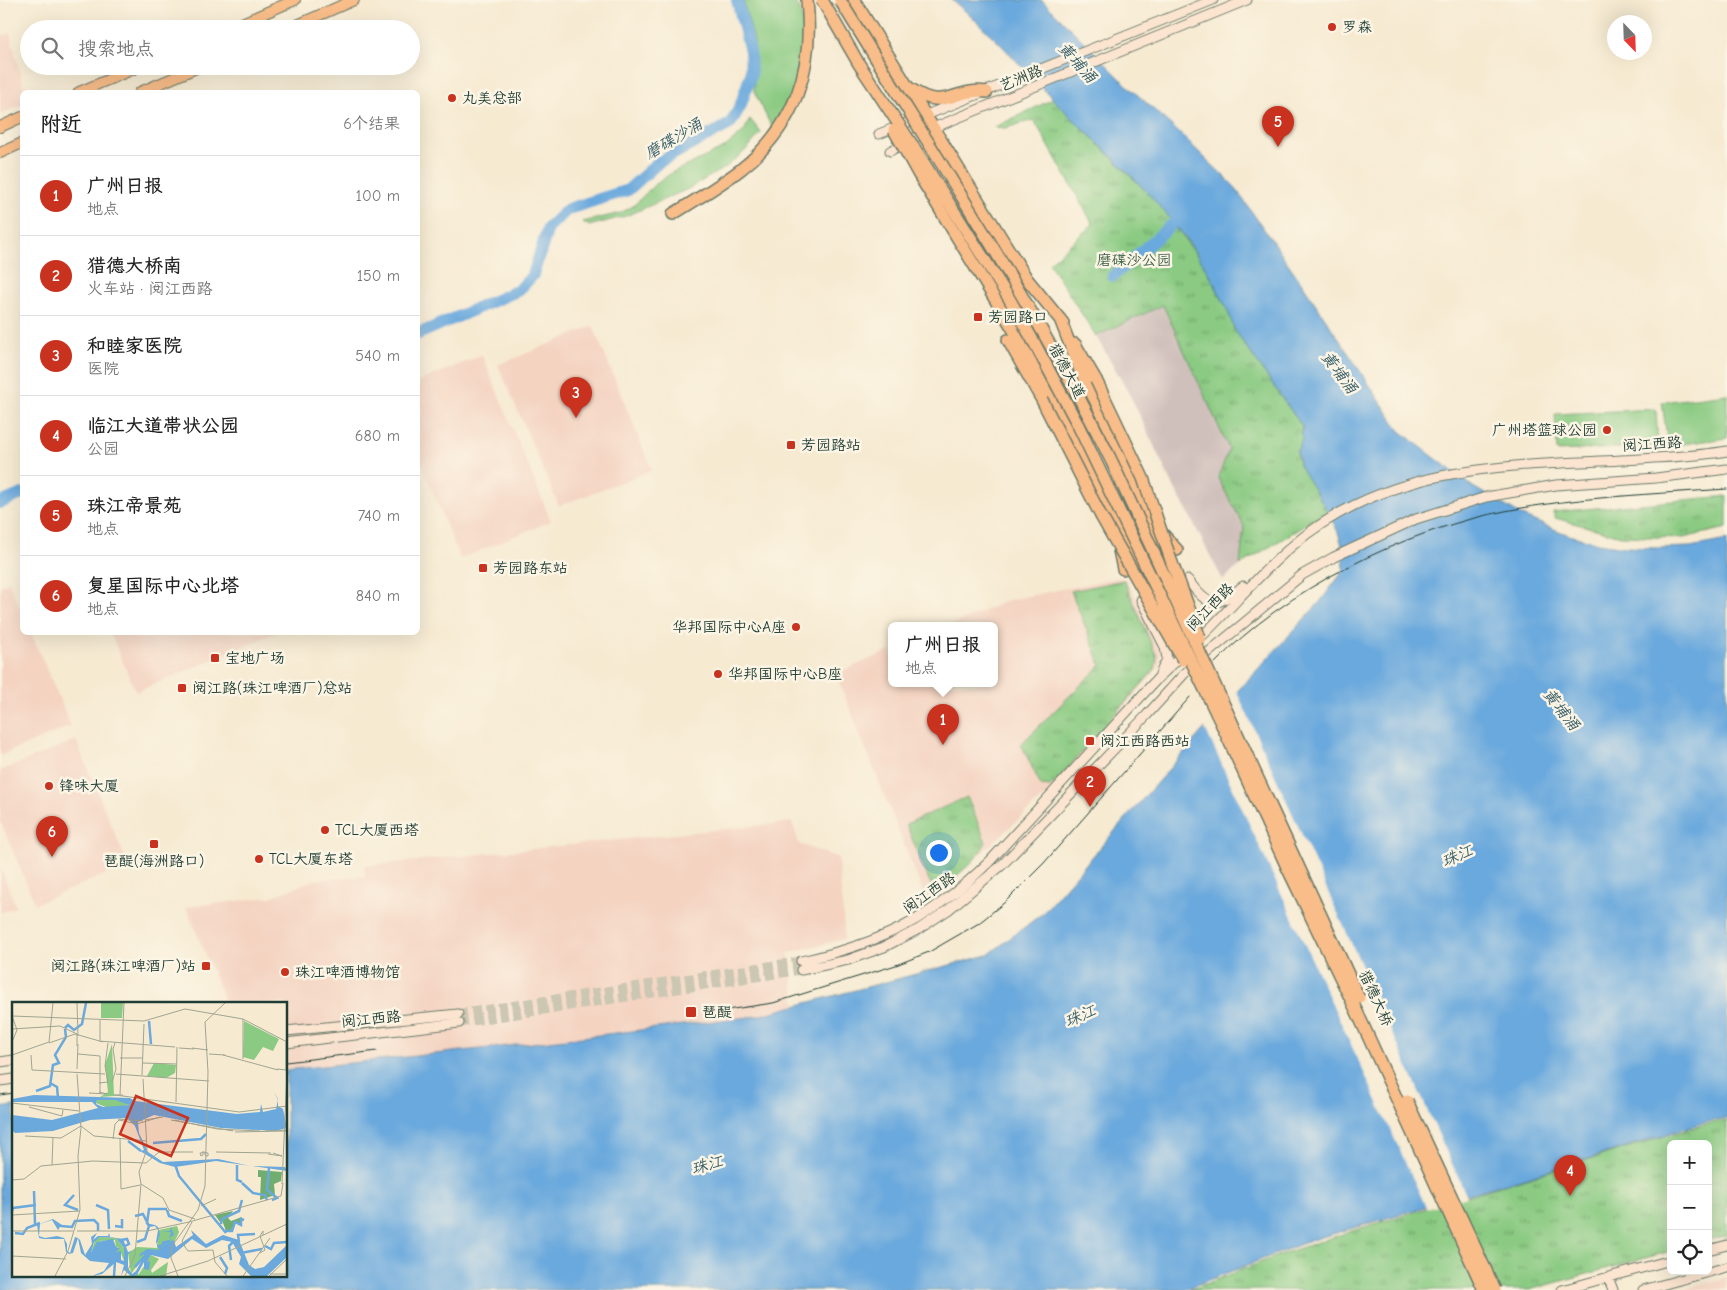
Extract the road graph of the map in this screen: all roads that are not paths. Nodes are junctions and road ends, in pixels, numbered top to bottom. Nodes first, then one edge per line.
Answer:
1 (295, 0) edge
2 (354, 0) edge
3 (807, 0) edge
4 (822, 0) edge
5 (840, 0) edge
6 (854, 0) edge
7 (1213, 0) edge
8 (1247, 0) edge
9 (249, 20) edge
10 (308, 20) edge
11 (859, 64) junction
12 (119, 75) edge
13 (180, 75) edge
14 (908, 87) junction
15 (85, 90) edge
16 (145, 90) edge
17 (987, 92) junction
18 (926, 116) junction
19 (20, 118) edge
20 (0, 126) edge
21 (933, 128) junction
22 (879, 134) dead end
23 (20, 144) edge
24 (890, 152) dead end
25 (0, 153) edge
26 (673, 214) dead end
27 (1060, 319) junction
28 (1008, 340) dead end
29 (1727, 451) edge
30 (1727, 469) edge
31 (1147, 516) junction
32 (1111, 517) junction
33 (1177, 550) dead end
34 (1123, 569) dead end
35 (1258, 577) junction
36 (1188, 580) dead end
37 (1142, 600) dead end
38 (1158, 678) junction
39 (1226, 721) junction
40 (288, 1032) edge
41 (288, 1042) edge
42 (1727, 1245) edge
43 (1712, 1249) edge
44 (1667, 1261) edge
45 (1727, 1267) edge
46 (1608, 1277) junction
47 (1484, 1290) edge
48 (1495, 1290) edge
49 (1562, 1290) edge
50 (1613, 1290) edge
51 (1643, 1290) edge

1 - 9 main road
2 - 10 main road
3 - 26 highway
4 - 11 highway, 猎德大道, bridge
5 - 39 highway, 猎德大道, bridge
6 - 14 highway
7 - 17 main road, 艺洲路
8 - 21 main road, 艺洲路
11 - 32 highway, bridge
11 - 39 highway, 猎德大道, bridge
12 - 15 main road
13 - 16 main road
14 - 17 highway
14 - 18 highway
17 - 18 main road, 艺洲路
18 - 21 highway
18 - 22 main road, 艺洲路
19 - 20 main road
21 - 24 main road, 艺洲路
21 - 27 highway
23 - 25 main road
27 - 31 highway
27 - 39 highway, bridge
28 - 39 highway, bridge
29 - 35 main road, 阅江西路
30 - 38 main road, 阅江西路
31 - 32 highway
31 - 33 highway
32 - 34 highway
35 - 36 main road
35 - 38 main road, 阅江西路
37 - 38 main road
39 - 47 highway, 猎德大桥, bridge
39 - 48 highway, 猎德大桥, bridge
40 - 41 main road, 阅江西路
42 - 43 main road
44 - 46 main road
45 - 51 main road
46 - 49 main road
46 - 50 main road

